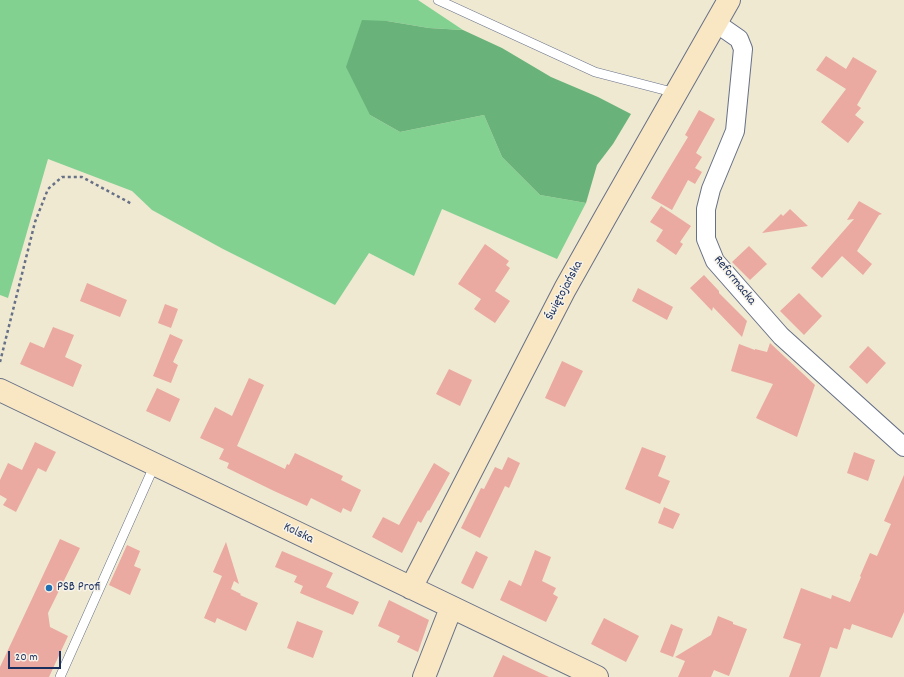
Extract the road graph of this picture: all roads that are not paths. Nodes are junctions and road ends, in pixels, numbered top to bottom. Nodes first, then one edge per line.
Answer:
1 (438, 0) edge
2 (729, 0) edge
3 (716, 23) junction
4 (676, 93) junction
5 (0, 390) edge
6 (904, 447) edge
7 (155, 464) junction
8 (411, 588) junction
9 (451, 608) junction
10 (60, 677) edge
11 (424, 677) edge
12 (597, 677) edge

1 - 4 lane
2 - 3 street, Świętojańska
3 - 4 street, Świętojańska
3 - 6 street, Reformacka
4 - 8 street, Świętojańska
5 - 7 street, Kolska
7 - 8 street, Kolska
7 - 10 lane
8 - 9 street, Kolska
9 - 11 street
9 - 12 street, Kolska

